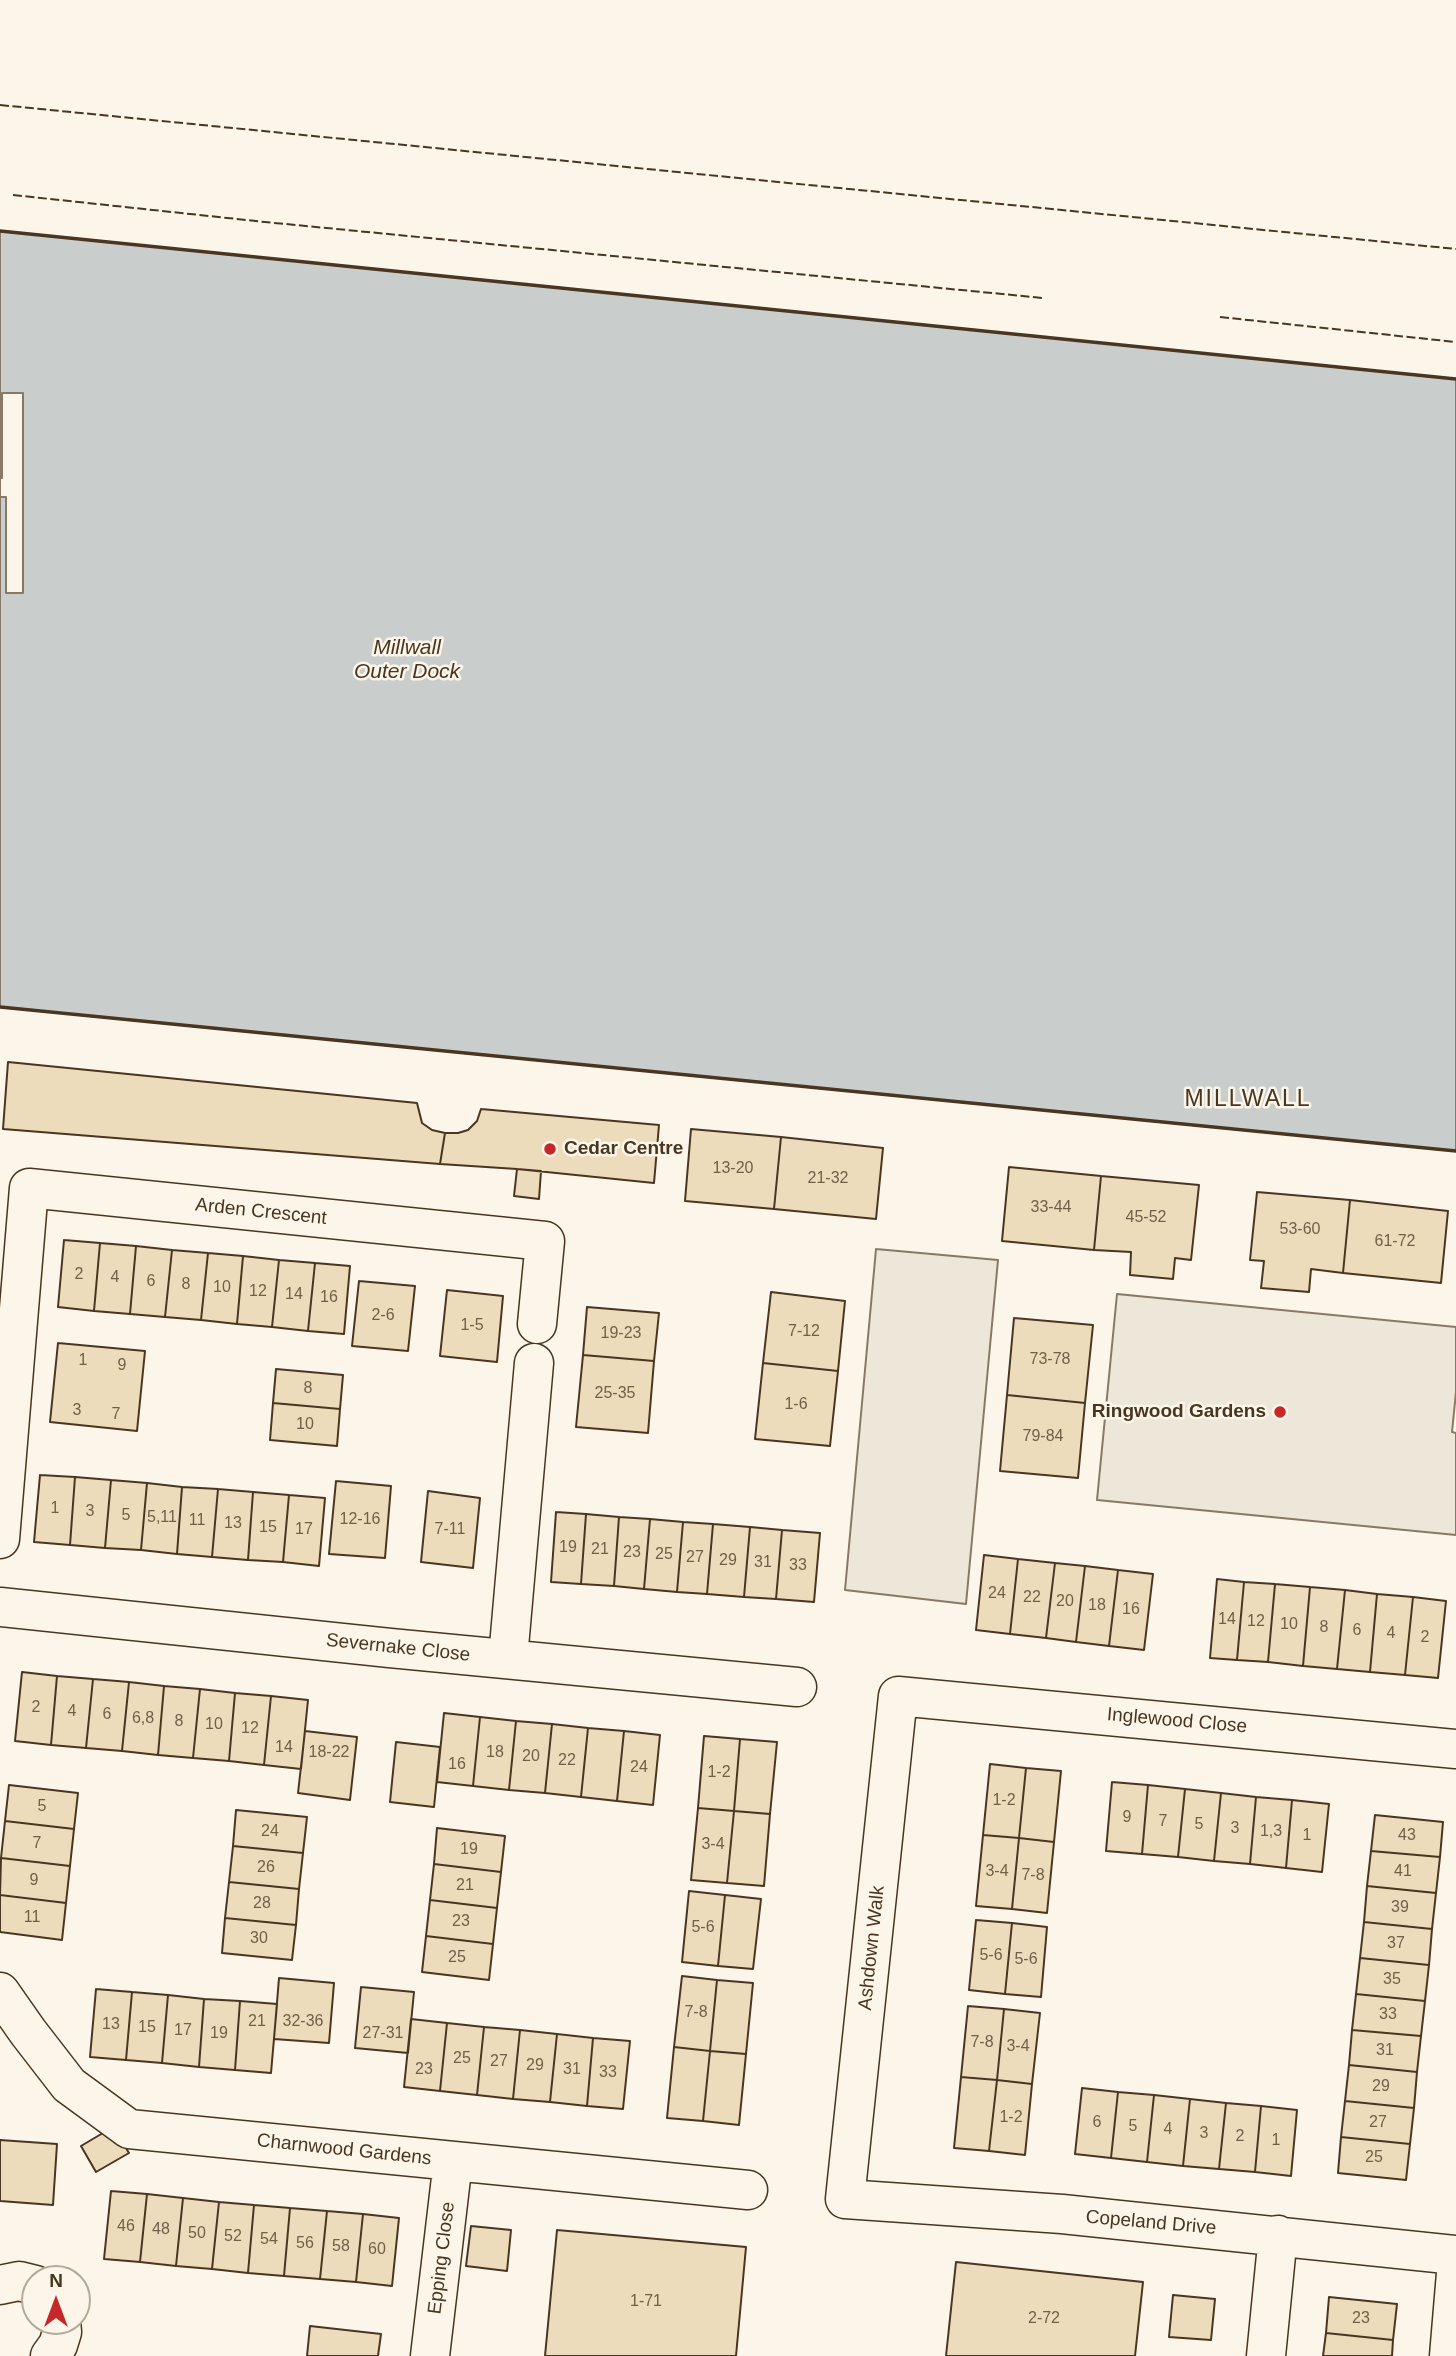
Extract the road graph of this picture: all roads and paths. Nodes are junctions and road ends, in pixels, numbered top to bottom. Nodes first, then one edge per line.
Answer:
1 (9, 1322) edge
2 (537, 1324) dead end
3 (534, 1363) dead end
4 (0, 1539) edge
5 (0, 1607) edge
6 (508, 1658) junction
7 (797, 1687) dead end
8 (898, 1696) joint
9 (1456, 1749) edge
10 (0, 1992) edge
11 (453, 2161) junction
12 (748, 2190) dead end
13 (845, 2199) joint
14 (1278, 2235) junction
15 (1456, 2255) edge
16 (1456, 2273) edge
17 (21, 2282) edge
18 (0, 2284) edge
19 (61, 2335) edge
20 (50, 2356) edge
21 (430, 2356) edge
22 (1266, 2356) edge
23 (1449, 2356) edge

1 - 2 street, Arden Crescent
1 - 4 street
3 - 6 street
5 - 6 street, Severnake Close
6 - 7 street, Severnake Close
8 - 9 street, Inglewood Close
8 - 13 street, Ashdown Walk
10 - 11 street, Charnwood Gardens
11 - 12 street, Charnwood Gardens
11 - 21 street, Epping Close
13 - 14 street, Copeland Drive
14 - 15 street, Copeland Drive
14 - 22 street
16 - 23 street
17 - 18 street
19 - 20 street

